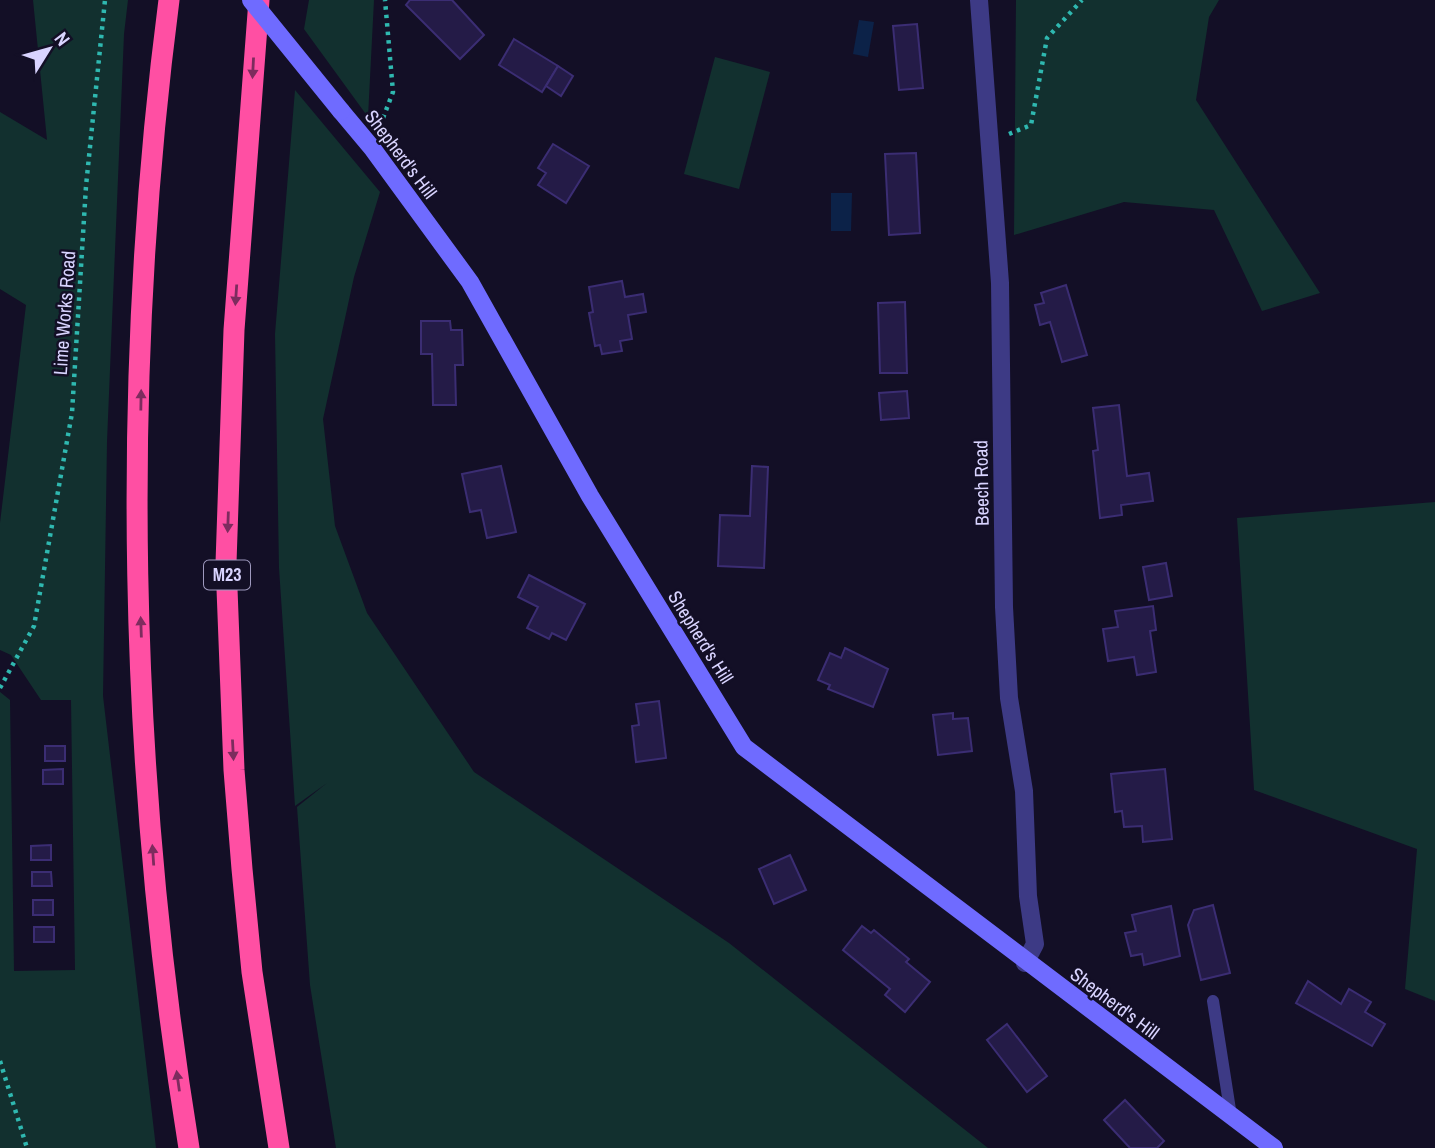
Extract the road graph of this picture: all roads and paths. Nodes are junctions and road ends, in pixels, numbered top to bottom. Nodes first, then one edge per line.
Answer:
1 (105, 0) edge
2 (169, 0) edge
3 (251, 0) edge
4 (259, 0) edge
5 (384, 0) edge
6 (979, 0) edge
7 (1082, 0) edge
8 (989, 141) junction
9 (372, 148) junction
10 (0, 688) edge
11 (1025, 962) junction
12 (1213, 1001) dead end
13 (0, 1061) edge
14 (1231, 1116) junction
15 (27, 1148) edge
16 (189, 1148) edge
17 (279, 1148) edge
18 (1274, 1148) edge

1 - 10 path, Lime Works Road
16 -> 2 highway
3 - 9 main road, Shepherd's Hill, bridge
4 -> 17 highway, M23
5 - 9 path
6 - 8 street, Beech Road
7 - 8 path
8 - 11 street, Beech Road
9 - 11 main road, Shepherd's Hill
11 - 14 main road, Shepherd's Hill
12 - 14 lane
13 - 15 path
14 - 18 main road, Shepherd's Hill

